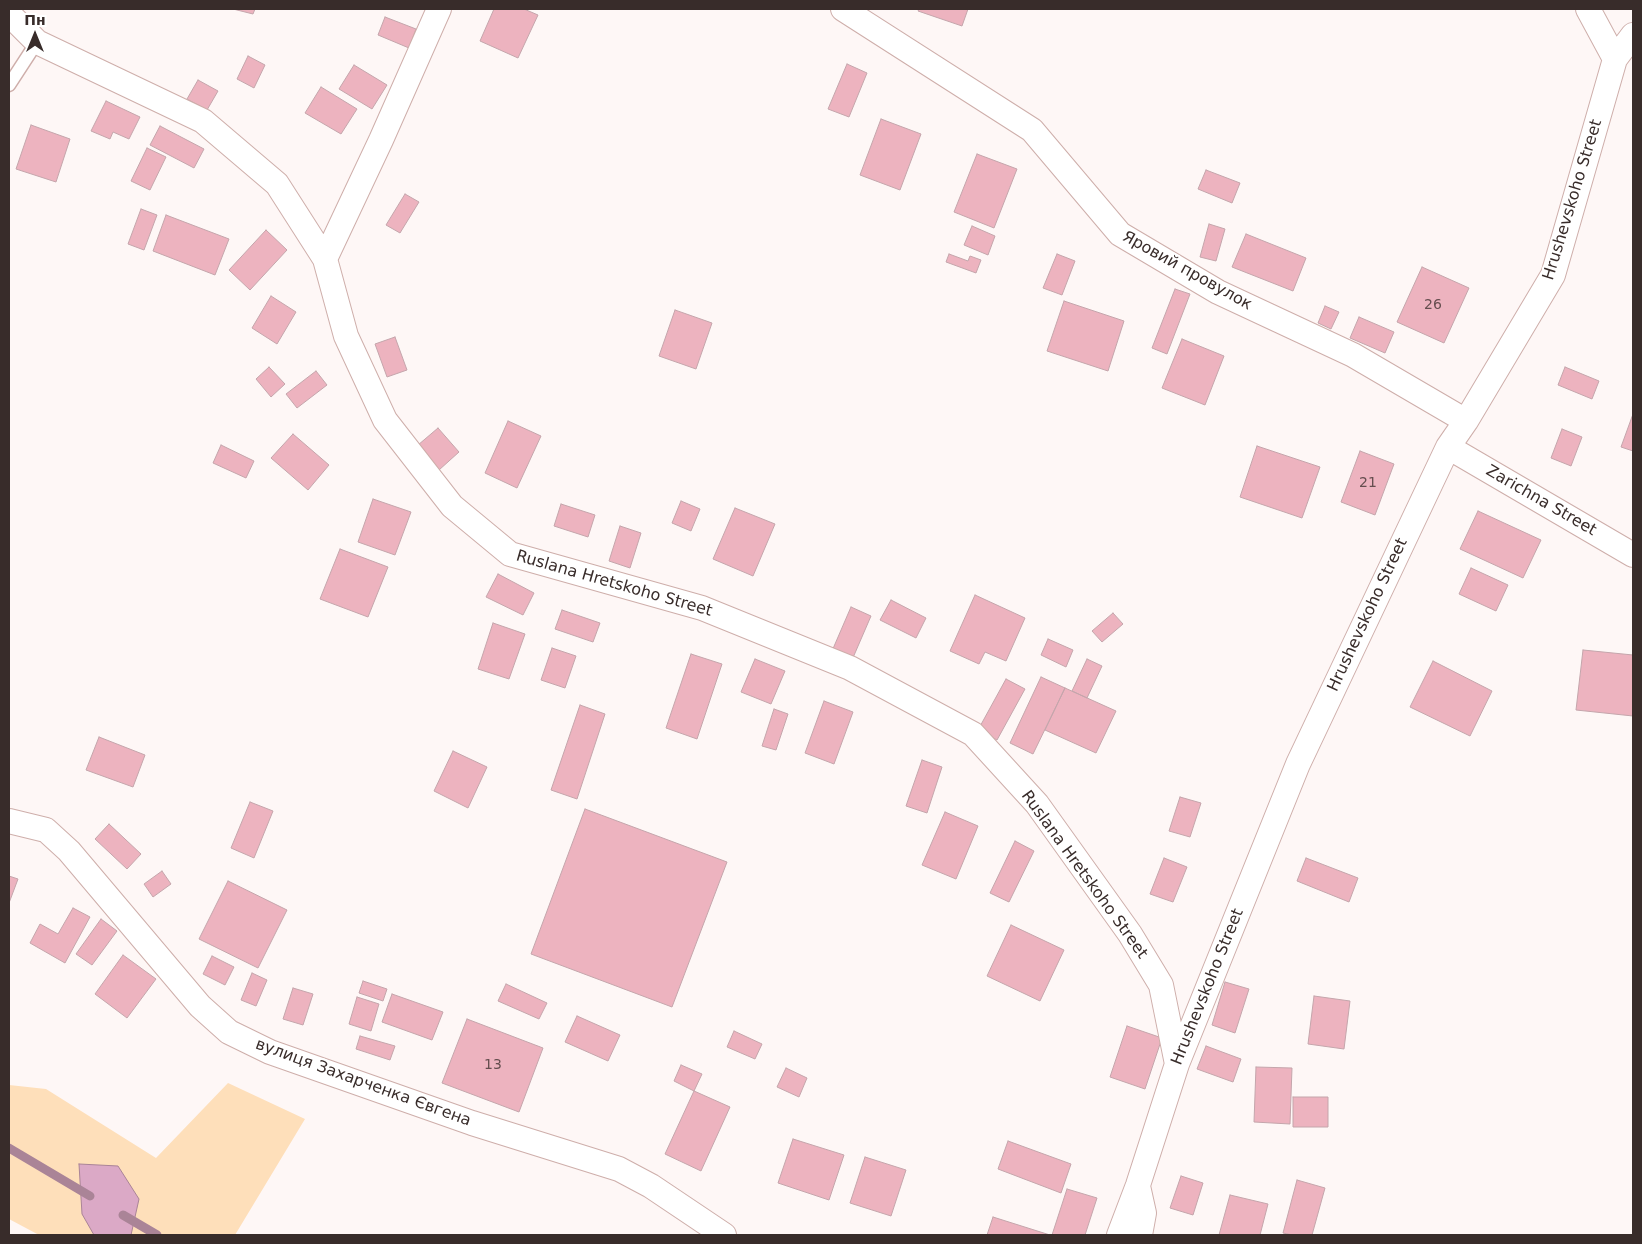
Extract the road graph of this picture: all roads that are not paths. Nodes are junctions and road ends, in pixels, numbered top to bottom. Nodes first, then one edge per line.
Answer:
1 (439, 9) edge
2 (843, 9) edge
3 (1588, 9) edge
4 (9, 14) edge
5 (1633, 35) edge
6 (37, 42) junction
7 (1615, 59) junction
8 (9, 85) edge
9 (325, 259) junction
10 (1466, 421) junction
11 (1448, 447) junction
12 (1633, 556) edge
13 (9, 821) edge
14 (1177, 1064) junction
15 (1138, 1186) junction
16 (724, 1235) edge
17 (1106, 1235) edge
18 (1119, 1235) edge
19 (1140, 1235) edge

1 - 9 street
2 - 10 street, Яровий провулок
3 - 7 street
4 - 6 street, Ruslana Hretskoho Street
5 - 7 street
6 - 8 lane
6 - 9 street, Ruslana Hretskoho Street
7 - 10 street, Hrushevskoho Street
9 - 14 street, Ruslana Hretskoho Street
10 - 11 street, Hrushevskoho Street
11 - 12 street, Zarichna Street
11 - 14 street, Hrushevskoho Street
13 - 16 street, вулиця Захарченка Євгена
14 - 15 street, Hrushevskoho Street
15 - 17 street
15 - 18 street, Hrushevskoho Street
15 - 19 street

